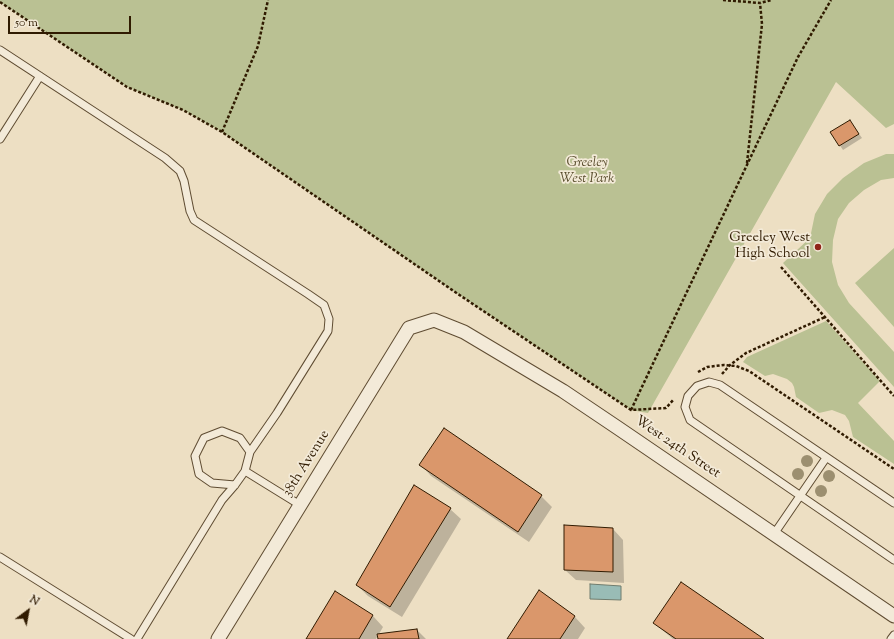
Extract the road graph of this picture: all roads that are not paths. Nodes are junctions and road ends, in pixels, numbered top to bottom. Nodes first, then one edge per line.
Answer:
1 (0, 50) edge
2 (40, 76) junction
3 (0, 139) edge
4 (434, 320) joint
5 (250, 452) junction
6 (826, 458) junction
7 (245, 471) junction
8 (235, 485) junction
9 (800, 496) junction
10 (894, 503) edge
11 (300, 505) junction
12 (774, 534) junction
13 (0, 557) edge
14 (894, 560) edge
15 (894, 616) edge
16 (894, 635) edge
17 (131, 639) edge
18 (137, 639) edge
19 (218, 639) edge
20 (891, 639) edge

1 - 2 lane
2 - 3 lane
2 - 5 lane
4 - 11 street, 38th Avenue
4 - 12 street, West 24th Street
5 - 7 lane
5 - 8 lane
6 - 9 lane
6 - 9 lane
6 - 10 lane
7 - 8 lane
7 - 11 lane
8 - 18 lane
9 - 12 lane
9 - 14 lane
11 - 19 street, 38th Avenue
12 - 15 street, West 24th Street
13 - 17 lane
16 - 20 lane

